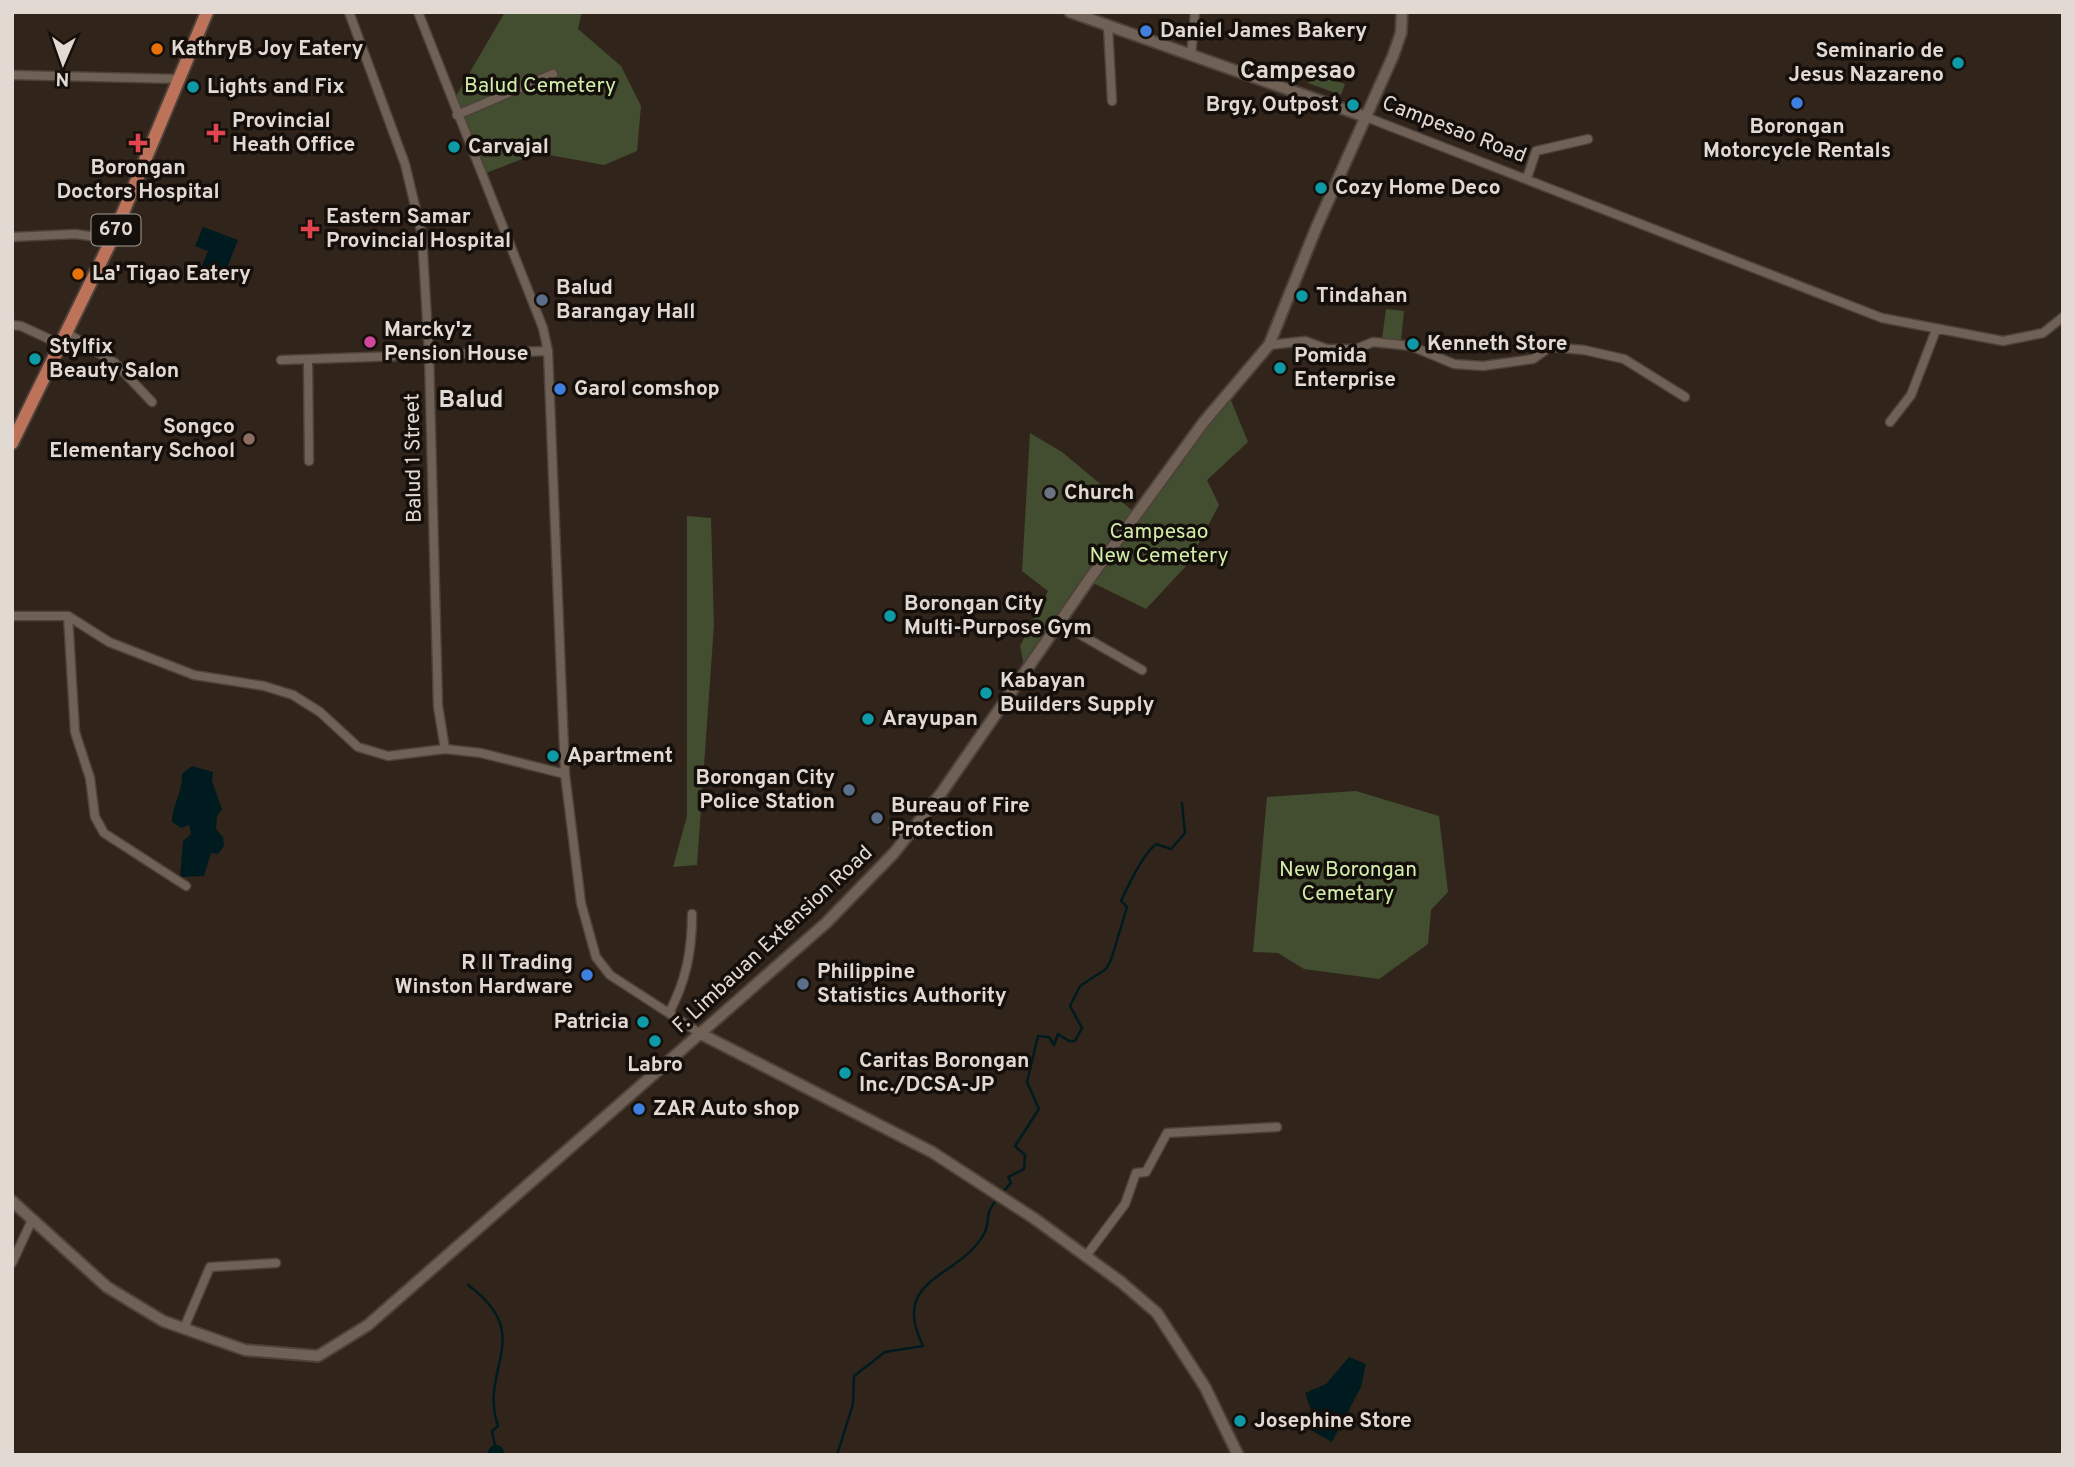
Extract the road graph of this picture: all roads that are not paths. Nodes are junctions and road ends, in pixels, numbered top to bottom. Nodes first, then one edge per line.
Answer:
1 (207, 12) edge
2 (349, 12) edge
3 (418, 12) edge
4 (1070, 12) edge
5 (1195, 12) edge
6 (1402, 12) edge
7 (1108, 27) junction
8 (1191, 56) junction
9 (553, 74) dead end
10 (12, 75) edge
11 (180, 79) junction
12 (1112, 101) dead end
13 (457, 115) junction
14 (1366, 117) junction
15 (1588, 139) dead end
16 (1527, 178) junction
17 (12, 237) edge
18 (112, 239) junction
19 (2063, 317) edge
20 (12, 325) edge
21 (1936, 330) junction
22 (64, 339) junction
23 (1269, 345) junction
24 (548, 351) junction
25 (429, 354) junction
26 (281, 360) dead end
27 (308, 360) junction
28 (1685, 397) dead end
29 (152, 402) dead end
30 (1890, 422) dead end
31 (12, 443) edge
32 (309, 461) dead end
33 (12, 616) edge
34 (68, 616) junction
35 (1060, 623) junction
36 (1142, 670) dead end
37 (445, 749) junction
38 (565, 774) junction
39 (894, 828) dead end
40 (908, 836) junction
41 (186, 886) dead end
42 (692, 914) dead end
43 (669, 1013) junction
44 (701, 1034) junction
45 (1277, 1127) dead end
46 (12, 1202) edge
47 (32, 1220) junction
48 (1086, 1256) junction
49 (12, 1263) edge
50 (276, 1263) dead end
51 (184, 1328) junction
52 (1238, 1455) edge

1 - 11 main road, 670
2 - 25 street, Balud 1 Street
3 - 13 street
4 - 7 street, Campesao Road
5 - 8 street
6 - 14 street, F. Limbauan Extension Road
7 - 8 street, Campesao Road
7 - 12 street
8 - 14 street, Campesao Road
9 - 13 street
10 - 11 street
11 - 18 main road, 670
13 - 24 street
14 - 16 street, Campesao Road
14 - 23 street, F. Limbauan Extension Road
15 - 16 street
16 - 21 street, Campesao Road
17 - 18 street
18 - 22 main road, 670
19 - 21 street, Campesao Road
20 - 22 street
21 - 30 street
22 - 29 street
22 - 31 main road, 670
23 - 28 street
23 - 35 street, F. Limbauan Extension Road
24 - 25 street
24 - 38 street
25 - 27 street
25 - 37 street, Balud 1 Street
26 - 27 street
27 - 32 street
33 - 34 street
34 - 37 street
34 - 41 street
35 - 36 street
35 - 40 street, F. Limbauan Extension Road
37 - 38 street
38 - 43 street
39 - 40 street
40 - 44 street, F. Limbauan Extension Road
42 - 43 street
43 - 44 street
44 - 48 street
44 - 51 street, F. Limbauan Extension Road
45 - 48 street
46 - 47 street, F. Limbauan Extension Road
47 - 49 street
47 - 51 street, F. Limbauan Extension Road
48 - 52 street
50 - 51 street

